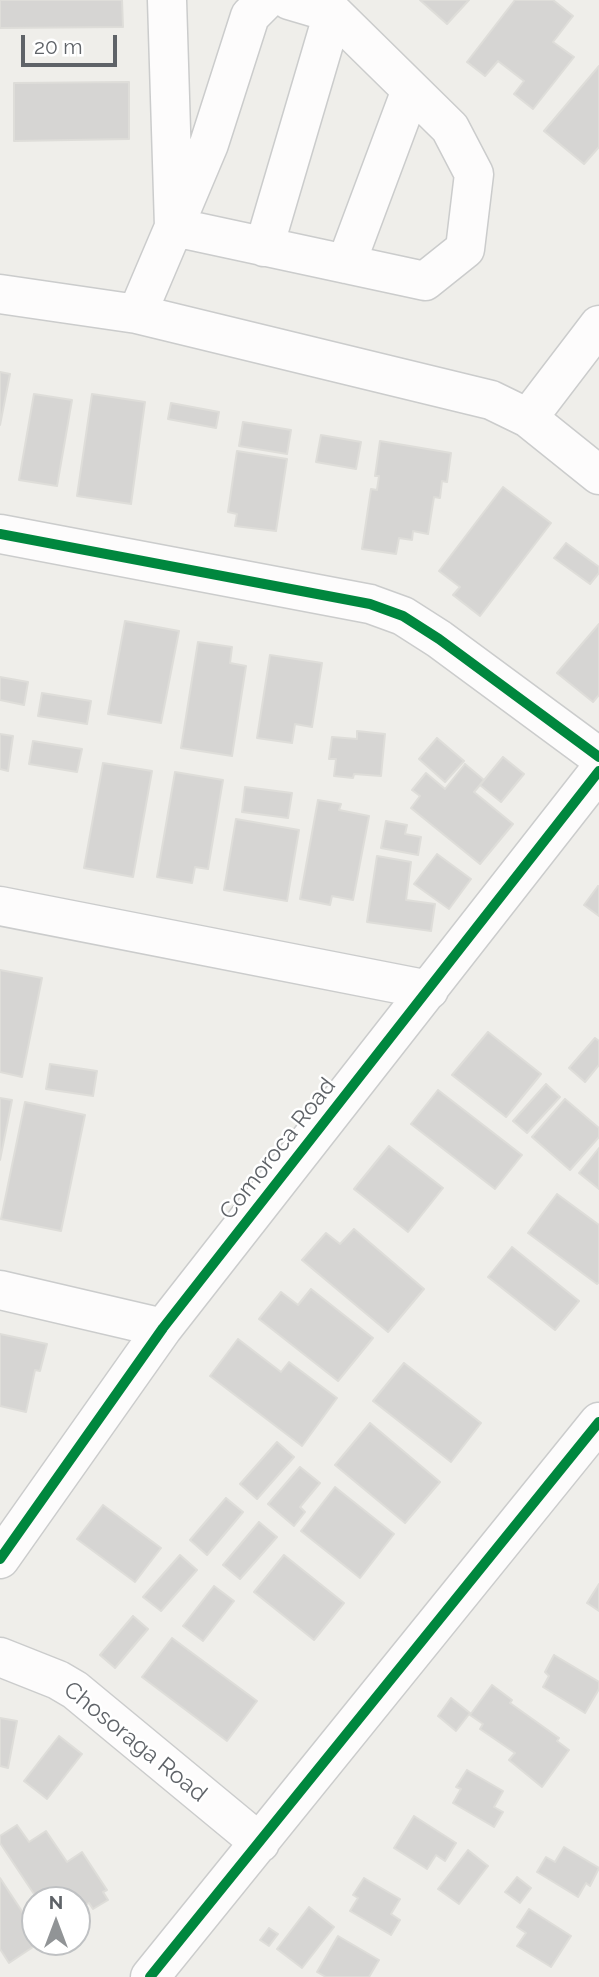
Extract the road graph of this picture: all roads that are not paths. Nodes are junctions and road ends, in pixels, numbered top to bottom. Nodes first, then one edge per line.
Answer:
1 (167, 0) edge
2 (266, 0) edge
3 (289, 0) edge
4 (333, 13) junction
5 (411, 90) junction
6 (174, 227) junction
7 (264, 247) junction
8 (346, 264) junction
9 (0, 293) edge
10 (137, 314) junction
11 (599, 325) edge
12 (528, 418) junction
13 (599, 475) edge
14 (0, 534) edge
15 (599, 757) edge
16 (599, 771) edge
17 (0, 906) edge
18 (429, 990) junction
19 (0, 1290) edge
20 (163, 1328) junction
21 (599, 1422) edge
22 (0, 1559) edge
23 (0, 1657) edge
24 (260, 1843) junction
25 (150, 1977) edge

1 - 6 street
2 - 6 street
3 - 4 street
4 - 5 street
4 - 7 street
5 - 8 street
5 - 8 street
6 - 7 street
6 - 10 street
7 - 8 street
9 - 10 street
10 - 12 street
11 - 12 street
12 - 13 street
14 - 15 street
16 - 18 street, Comoroca Road
17 - 18 street
18 - 20 street, Comoroca Road
19 - 20 street
20 - 22 street, Comoroca Road
21 - 24 street
23 - 24 street, Chosoraga Road
24 - 25 street

